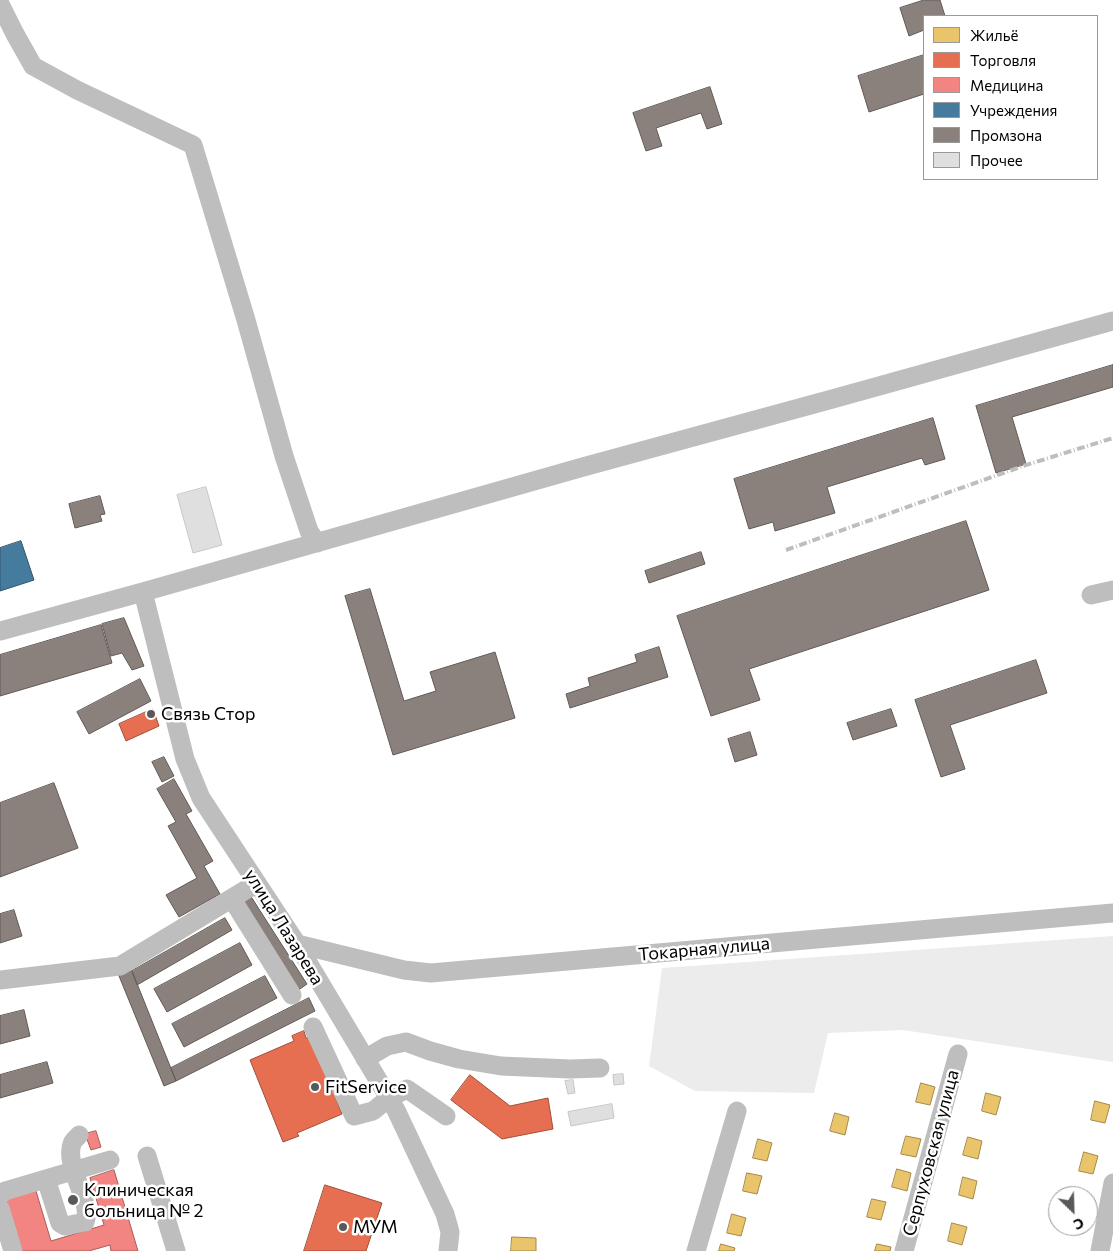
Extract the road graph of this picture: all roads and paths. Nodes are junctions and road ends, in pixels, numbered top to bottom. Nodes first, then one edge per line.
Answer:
1 (0, 4) edge
2 (1113, 321) edge
3 (317, 542) junction
4 (1113, 590) edge
5 (143, 592) junction
6 (1091, 595) dead end
7 (0, 631) edge
8 (257, 883) junction
9 (232, 899) junction
10 (1113, 913) edge
11 (297, 944) junction
12 (0, 980) edge
13 (292, 996) dead end
14 (314, 1027) dead end
15 (958, 1054) dead end
16 (365, 1059) junction
17 (600, 1068) dead end
18 (389, 1098) junction
19 (737, 1111) dead end
20 (446, 1116) dead end
21 (79, 1135) dead end
22 (147, 1156) dead end
23 (110, 1160) dead end
24 (74, 1171) junction
25 (46, 1179) junction
26 (1113, 1183) edge
27 (0, 1195) edge
28 (0, 1208) edge
29 (12, 1251) edge
30 (176, 1251) edge
31 (448, 1251) edge
32 (696, 1251) edge
33 (904, 1251) edge
34 (1100, 1251) edge

1 - 3 street
2 - 3 street
3 - 5 street
4 - 6 street
5 - 7 street
5 - 8 street, улица Лазарева
8 - 9 street
8 - 11 street, улица Лазарева
9 - 12 street
9 - 13 street
10 - 11 street, Токарная улица
11 - 16 street, улица Лазарева
14 - 18 street
15 - 33 street, Серпуховская улица
16 - 17 street
16 - 18 street, улица Лазарева
18 - 20 street
18 - 31 street, улица Лазарева
19 - 32 street
21 - 24 street
22 - 30 street
23 - 24 street
24 - 25 street
24 - 25 street
25 - 27 street
26 - 34 street
28 - 29 street

